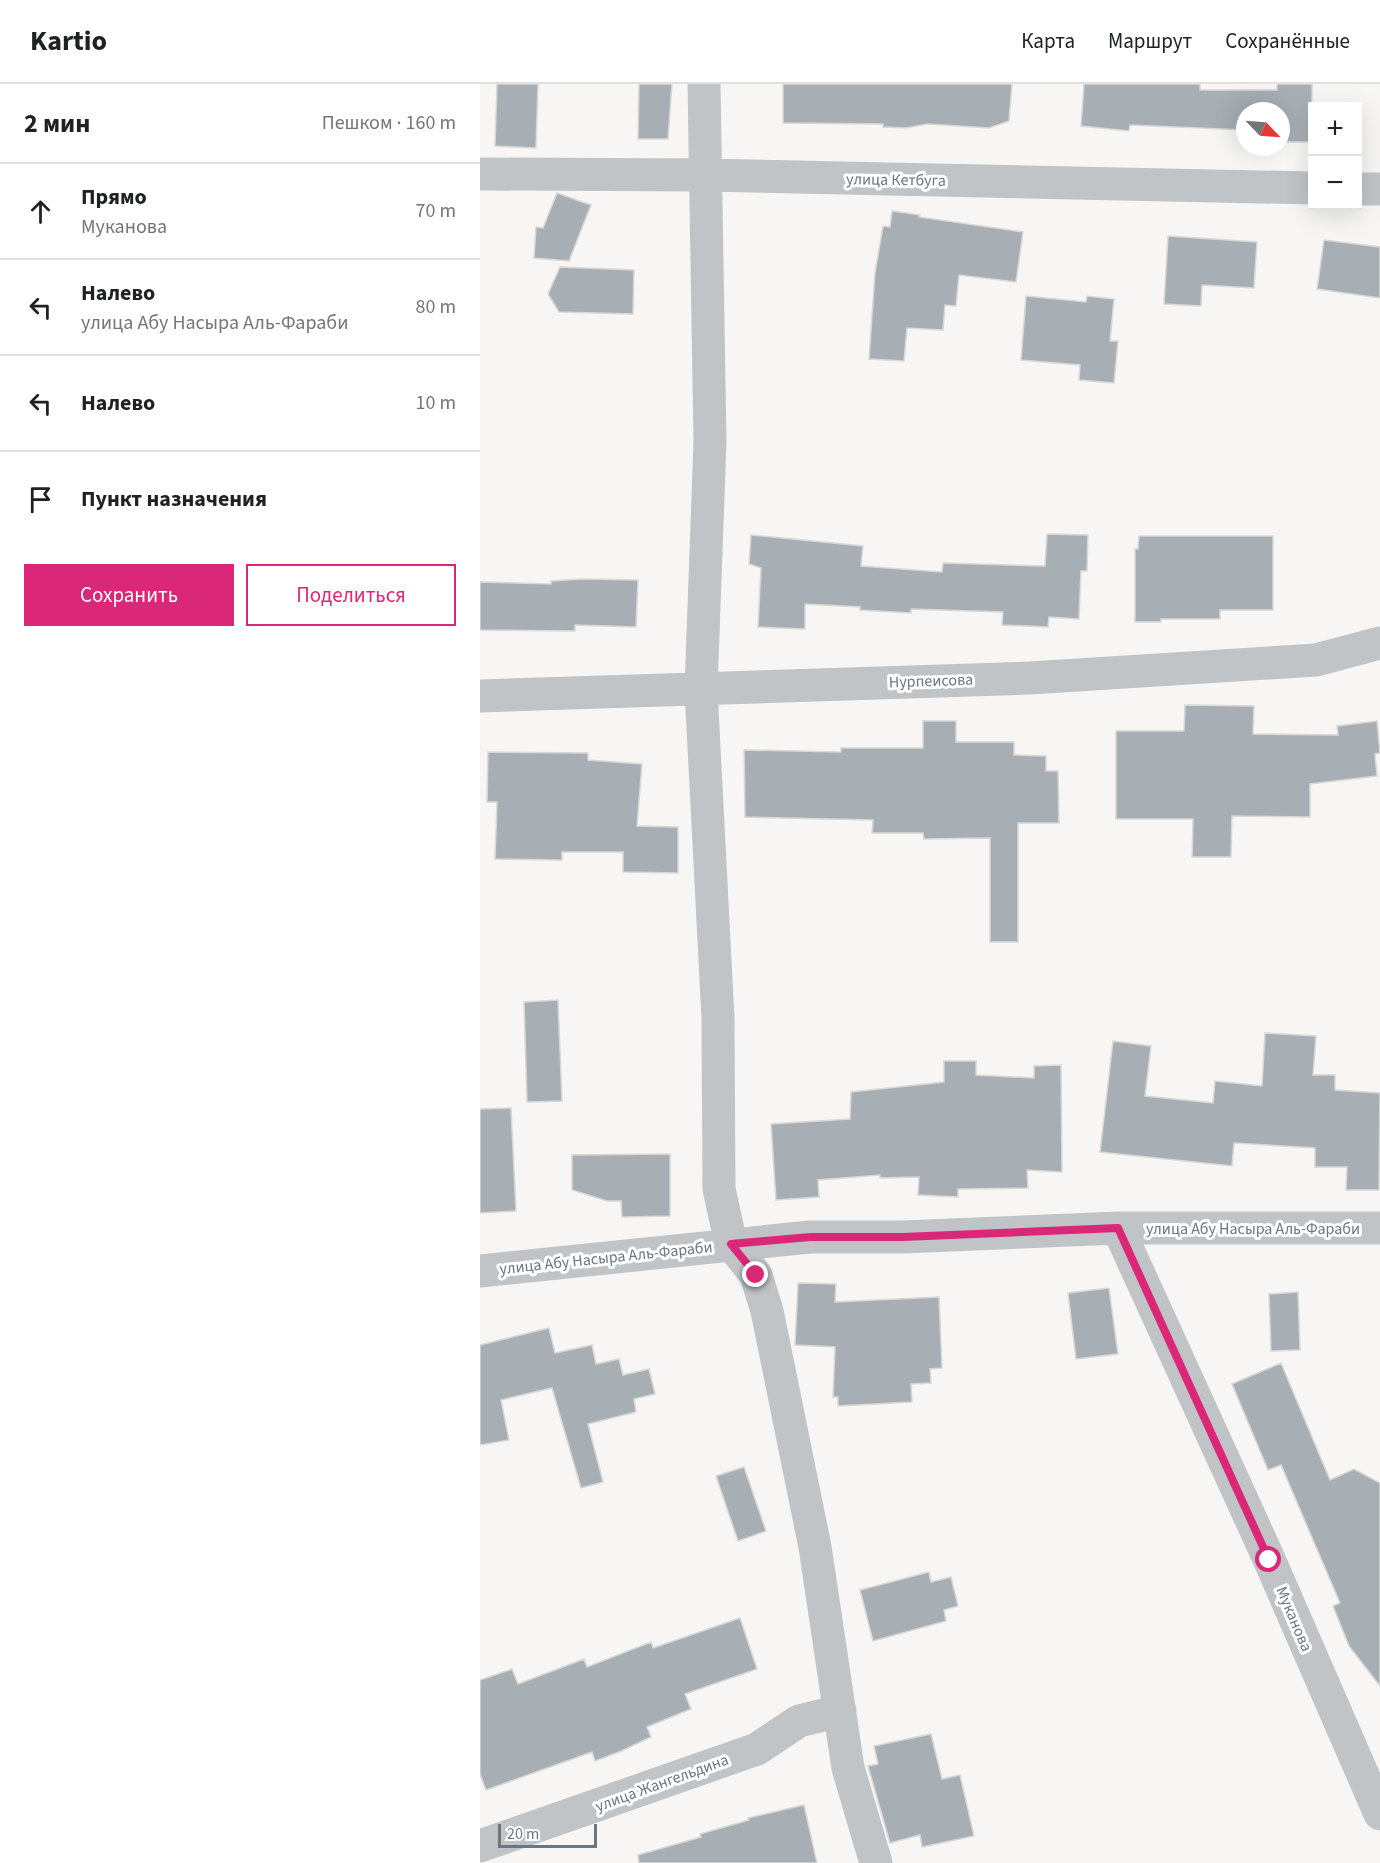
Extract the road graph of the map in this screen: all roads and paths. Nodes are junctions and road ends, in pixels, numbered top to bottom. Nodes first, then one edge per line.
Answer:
1 (704, 84) edge
2 (480, 174) edge
3 (705, 175) junction
4 (1308, 188) edge
5 (1362, 189) edge
6 (1380, 189) edge
7 (1380, 643) edge
8 (701, 689) junction
9 (480, 696) edge
10 (1118, 1228) junction
11 (1380, 1228) edge
12 (731, 1244) junction
13 (480, 1271) edge
14 (840, 1711) junction
15 (1379, 1807) edge
16 (480, 1846) edge
17 (876, 1863) edge

1 - 3 street
2 - 3 street, улица Кетбуга
3 - 4 street, улица Кетбуга
3 - 8 street
5 - 6 street
7 - 8 street, Нурпеисова
8 - 9 street, Нурпеисова
8 - 12 street
10 - 11 street, улица Абу Насыра Аль-Фараби
10 - 12 street, улица Абу Насыра Аль-Фараби
10 - 15 street, Муканова
12 - 13 street, улица Абу Насыра Аль-Фараби
12 - 14 street
14 - 16 street, улица Жангельдина
14 - 17 street

